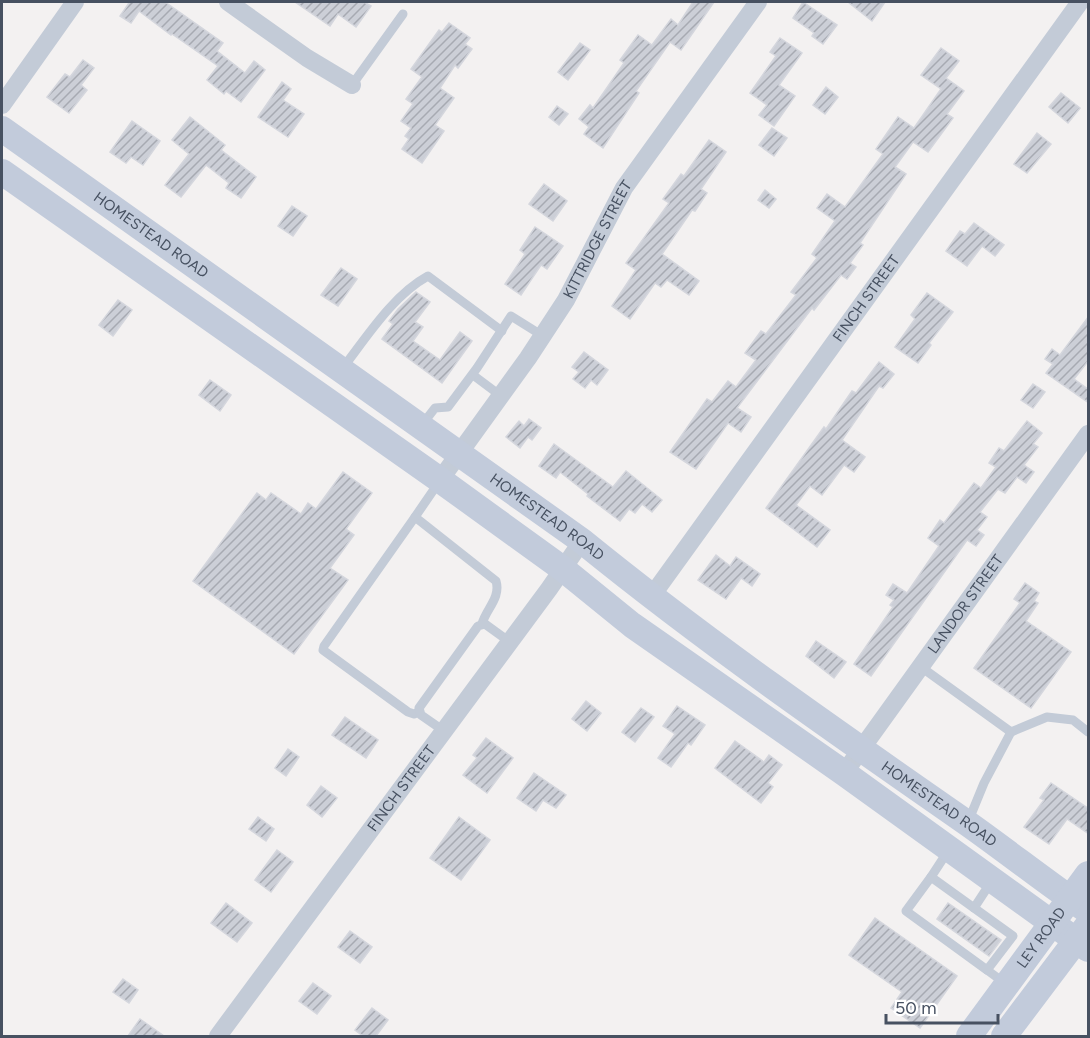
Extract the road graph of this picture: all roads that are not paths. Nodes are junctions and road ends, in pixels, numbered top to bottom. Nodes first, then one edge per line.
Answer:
1 (75, 2) edge
2 (228, 2) edge
3 (758, 2) edge
4 (1080, 2) edge
5 (403, 14) dead end
6 (352, 85) joint
7 (2, 105) edge
8 (2, 129) edge
9 (2, 172) edge
10 (189, 261) junction
11 (168, 288) junction
12 (502, 331) junction
13 (543, 336) junction
14 (344, 371) junction
15 (473, 375) junction
16 (501, 396) junction
17 (326, 399) junction
18 (421, 426) junction
19 (1089, 434) edge
20 (459, 453) junction
21 (440, 480) junction
22 (415, 517) junction
23 (582, 541) junction
24 (563, 569) junction
25 (651, 597) junction
26 (482, 624) junction
27 (510, 642) junction
28 (921, 667) junction
29 (419, 712) junction
30 (444, 731) junction
31 (1011, 732) junction
32 (1089, 732) edge
33 (861, 750) junction
34 (844, 773) junction
35 (968, 824) junction
36 (950, 849) junction
37 (1089, 874) edge
38 (930, 877) junction
39 (992, 880) junction
40 (1080, 905) edge
41 (974, 908) junction
42 (1053, 923) junction
43 (1084, 938) edge
44 (997, 977) junction
45 (218, 1036) edge
46 (969, 1036) edge
47 (1004, 1036) edge

1 - 7 street
2 - 6 street
3 - 13 street, KITTRIDGE STREET
4 - 25 street, FINCH STREET
5 - 6 lane
8 - 10 main road, HOMESTEAD ROAD
9 - 11 main road, HOMESTEAD ROAD
10 - 11 main road
10 - 14 main road, HOMESTEAD ROAD
11 - 17 main road, HOMESTEAD ROAD
12 - 13 lane
12 - 14 lane
12 - 15 lane
13 - 16 street, KITTRIDGE STREET
14 - 17 main road
14 - 18 main road, HOMESTEAD ROAD
15 - 16 lane
15 - 18 lane
16 - 20 street, KITTRIDGE STREET
17 - 21 main road, HOMESTEAD ROAD
18 - 20 main road, HOMESTEAD ROAD
19 - 28 street, LANDOR STREET
20 - 21 street, KITTRIDGE STREET
20 - 23 main road, HOMESTEAD ROAD
21 - 22 lane
21 - 24 main road, HOMESTEAD ROAD
22 - 26 lane
22 - 29 lane
23 - 24 street, FINCH STREET
23 - 25 main road, HOMESTEAD ROAD
24 - 27 street, FINCH STREET
24 - 34 main road, HOMESTEAD ROAD
25 - 33 main road, HOMESTEAD ROAD
26 - 27 lane
26 - 29 lane
27 - 30 street, FINCH STREET
28 - 31 lane
28 - 33 street, LANDOR STREET
29 - 30 lane
30 - 45 street, FINCH STREET
31 - 32 lane
31 - 35 lane
33 - 34 street, LANDOR STREET
33 - 35 main road, HOMESTEAD ROAD
34 - 36 main road, HOMESTEAD ROAD
35 - 40 main road, HOMESTEAD ROAD
36 - 38 lane
36 - 39 main road, HOMESTEAD ROAD
37 - 40 main road, LEY ROAD
38 - 41 lane
38 - 44 lane
39 - 41 lane
39 - 42 main road, HOMESTEAD ROAD
40 - 42 main road, LEY ROAD
41 - 44 lane
42 - 43 main road, HOMESTEAD ROAD
42 - 44 main road, LEY ROAD
43 - 47 main road, LEY ROAD
44 - 46 main road, LEY ROAD

